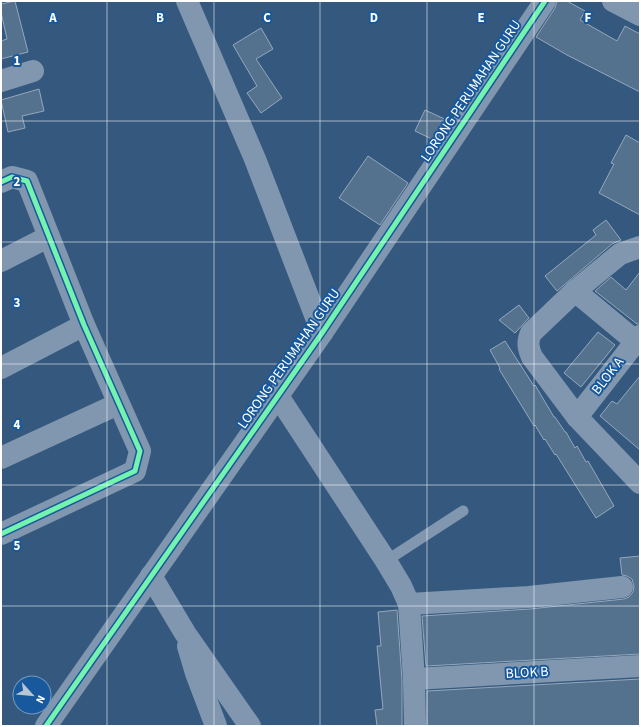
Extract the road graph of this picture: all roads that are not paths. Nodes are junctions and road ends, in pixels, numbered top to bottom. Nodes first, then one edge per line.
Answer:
1 (187, 1) edge
2 (545, 1) edge
3 (612, 1) edge
4 (640, 15) edge
5 (33, 71) dead end
6 (1, 81) edge
7 (1, 182) edge
8 (48, 237) junction
9 (640, 247) edge
10 (1, 261) edge
11 (575, 291) junction
12 (84, 325) junction
13 (322, 333) junction
14 (638, 341) edge
15 (1, 368) edge
16 (278, 396) junction
17 (118, 404) junction
18 (577, 417) junction
19 (1, 458) edge
20 (640, 483) edge
21 (463, 511) dead end
22 (1, 534) edge
23 (386, 561) junction
24 (151, 576) junction
25 (622, 587) dead end
26 (409, 604) junction
27 (185, 633) junction
28 (640, 666) edge
29 (414, 679) junction
30 (46, 726) edge
31 (216, 726) edge
32 (250, 726) edge
33 (415, 726) edge

1 - 13 street
2 - 13 street, LORONG PERUMAHAN GURU
3 - 4 street
5 - 6 street
7 - 8 street
8 - 10 street
8 - 12 street
9 - 11 street
11 - 14 street
11 - 18 street
12 - 15 street
12 - 17 street
13 - 16 street, LORONG PERUMAHAN GURU
14 - 18 street, BLOK A
16 - 23 street
16 - 24 street, LORONG PERUMAHAN GURU
17 - 19 street
17 - 22 street
18 - 20 street
21 - 23 lane
23 - 26 street
24 - 27 street
24 - 30 street, LORONG PERUMAHAN GURU
25 - 26 street
26 - 29 street
27 - 31 street
27 - 32 street
28 - 29 street, BLOK B
29 - 33 street

